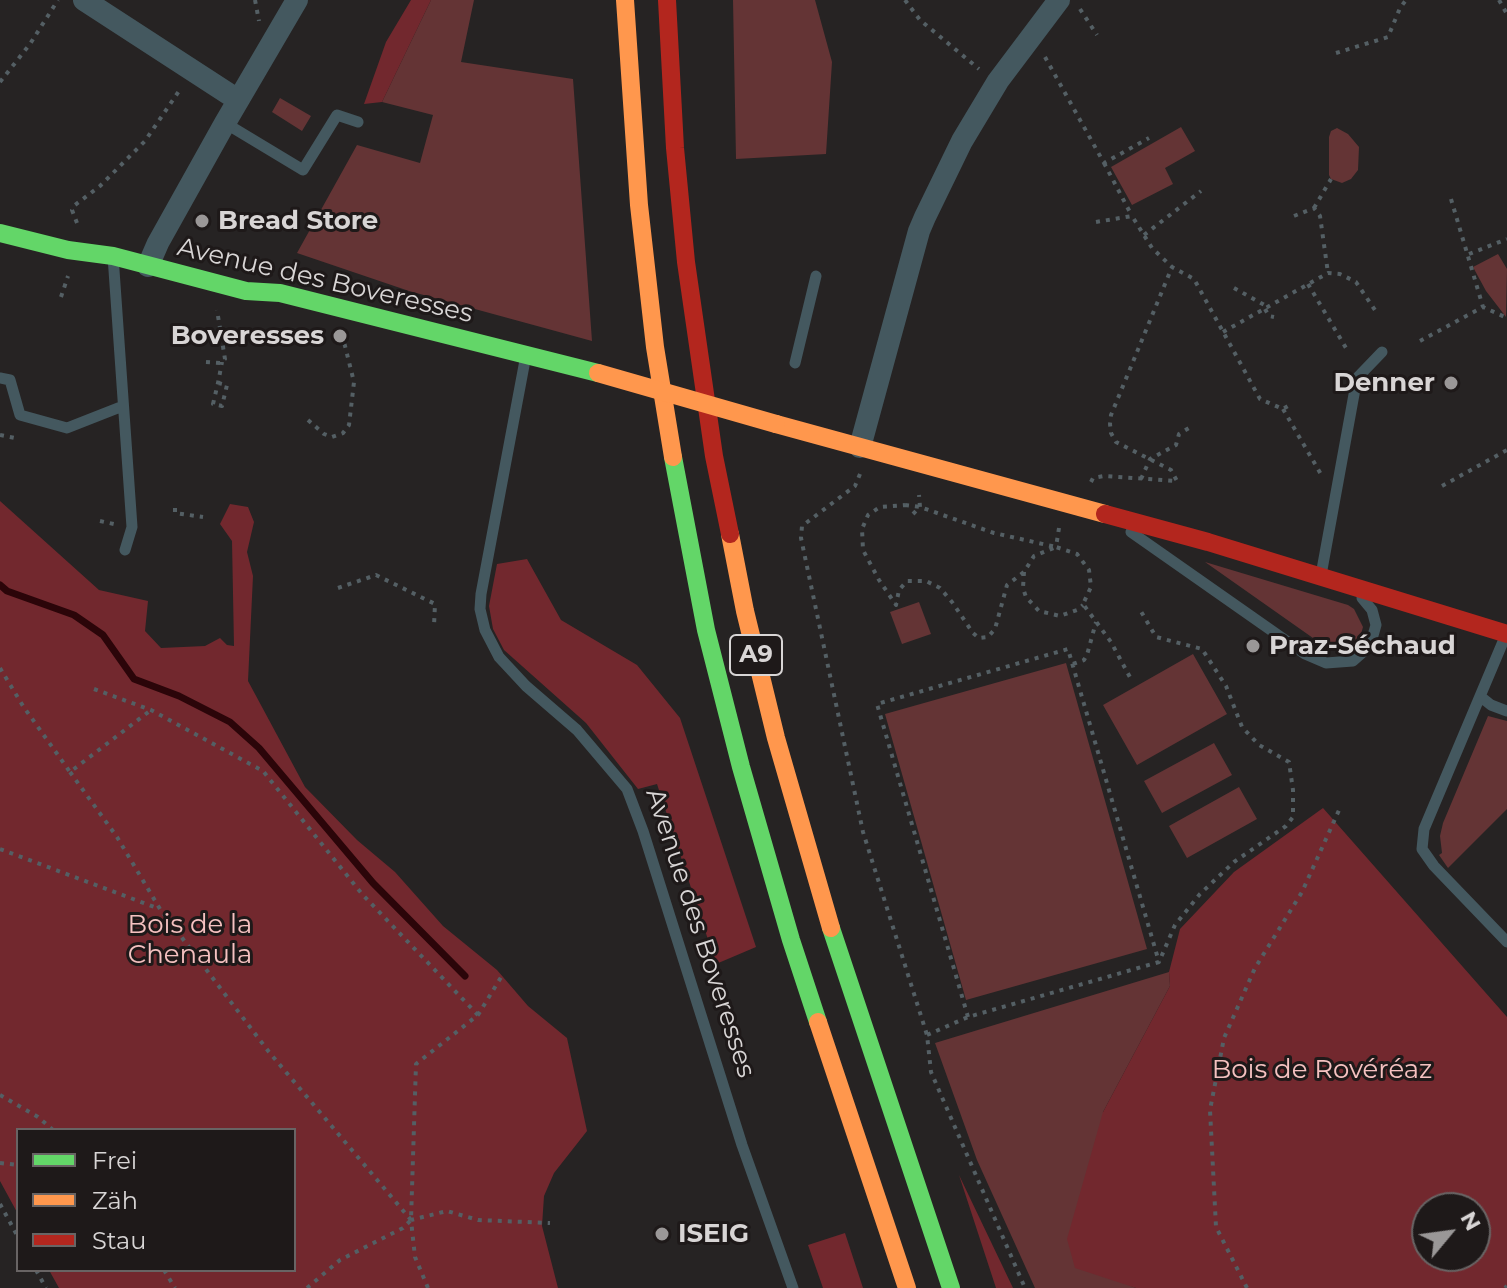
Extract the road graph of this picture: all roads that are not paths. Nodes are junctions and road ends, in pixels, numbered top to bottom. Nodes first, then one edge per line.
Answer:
1 (84, 0) edge
2 (297, 0) edge
3 (625, 0) edge
4 (667, 0) edge
5 (1067, 3) edge
6 (238, 100) junction
7 (358, 122) dead end
8 (225, 123) junction
9 (0, 233) edge
10 (113, 256) junction
11 (148, 266) junction
12 (816, 276) dead end
13 (1382, 352) dead end
14 (527, 354) junction
15 (795, 363) dead end
16 (0, 378) edge
17 (123, 406) junction
18 (865, 448) junction
19 (1104, 513) junction
20 (125, 550) dead end
21 (1320, 575) junction
22 (1343, 582) junction
23 (1507, 633) edge
24 (1481, 697) junction
25 (1507, 711) edge
26 (1507, 942) edge
27 (793, 1288) edge
28 (907, 1288) edge
29 (951, 1288) edge

1 - 6 street
2 - 6 street
3 - 28 main road, A9
4 - 29 main road, A9
5 - 18 street
6 - 8 street
7 - 8 lane
8 - 11 street
9 - 10 main road, Avenue des Boveresses
10 - 11 main road, Avenue des Boveresses
10 - 17 lane
11 - 14 main road, Avenue des Boveresses
12 - 15 lane
13 - 21 lane
14 - 18 main road, Avenue des Boveresses, bridge
14 - 27 lane, Avenue des Boveresses
16 - 17 lane
17 - 20 lane
18 - 19 main road, Avenue des Boveresses
19 - 21 main road, Avenue des Boveresses
19 - 22 lane
21 - 22 main road, Avenue des Boveresses
22 - 23 main road, Avenue des Boveresses
23 - 24 lane, Avenue des Boveresses
24 - 25 lane
24 - 26 lane, Avenue des Boveresses

